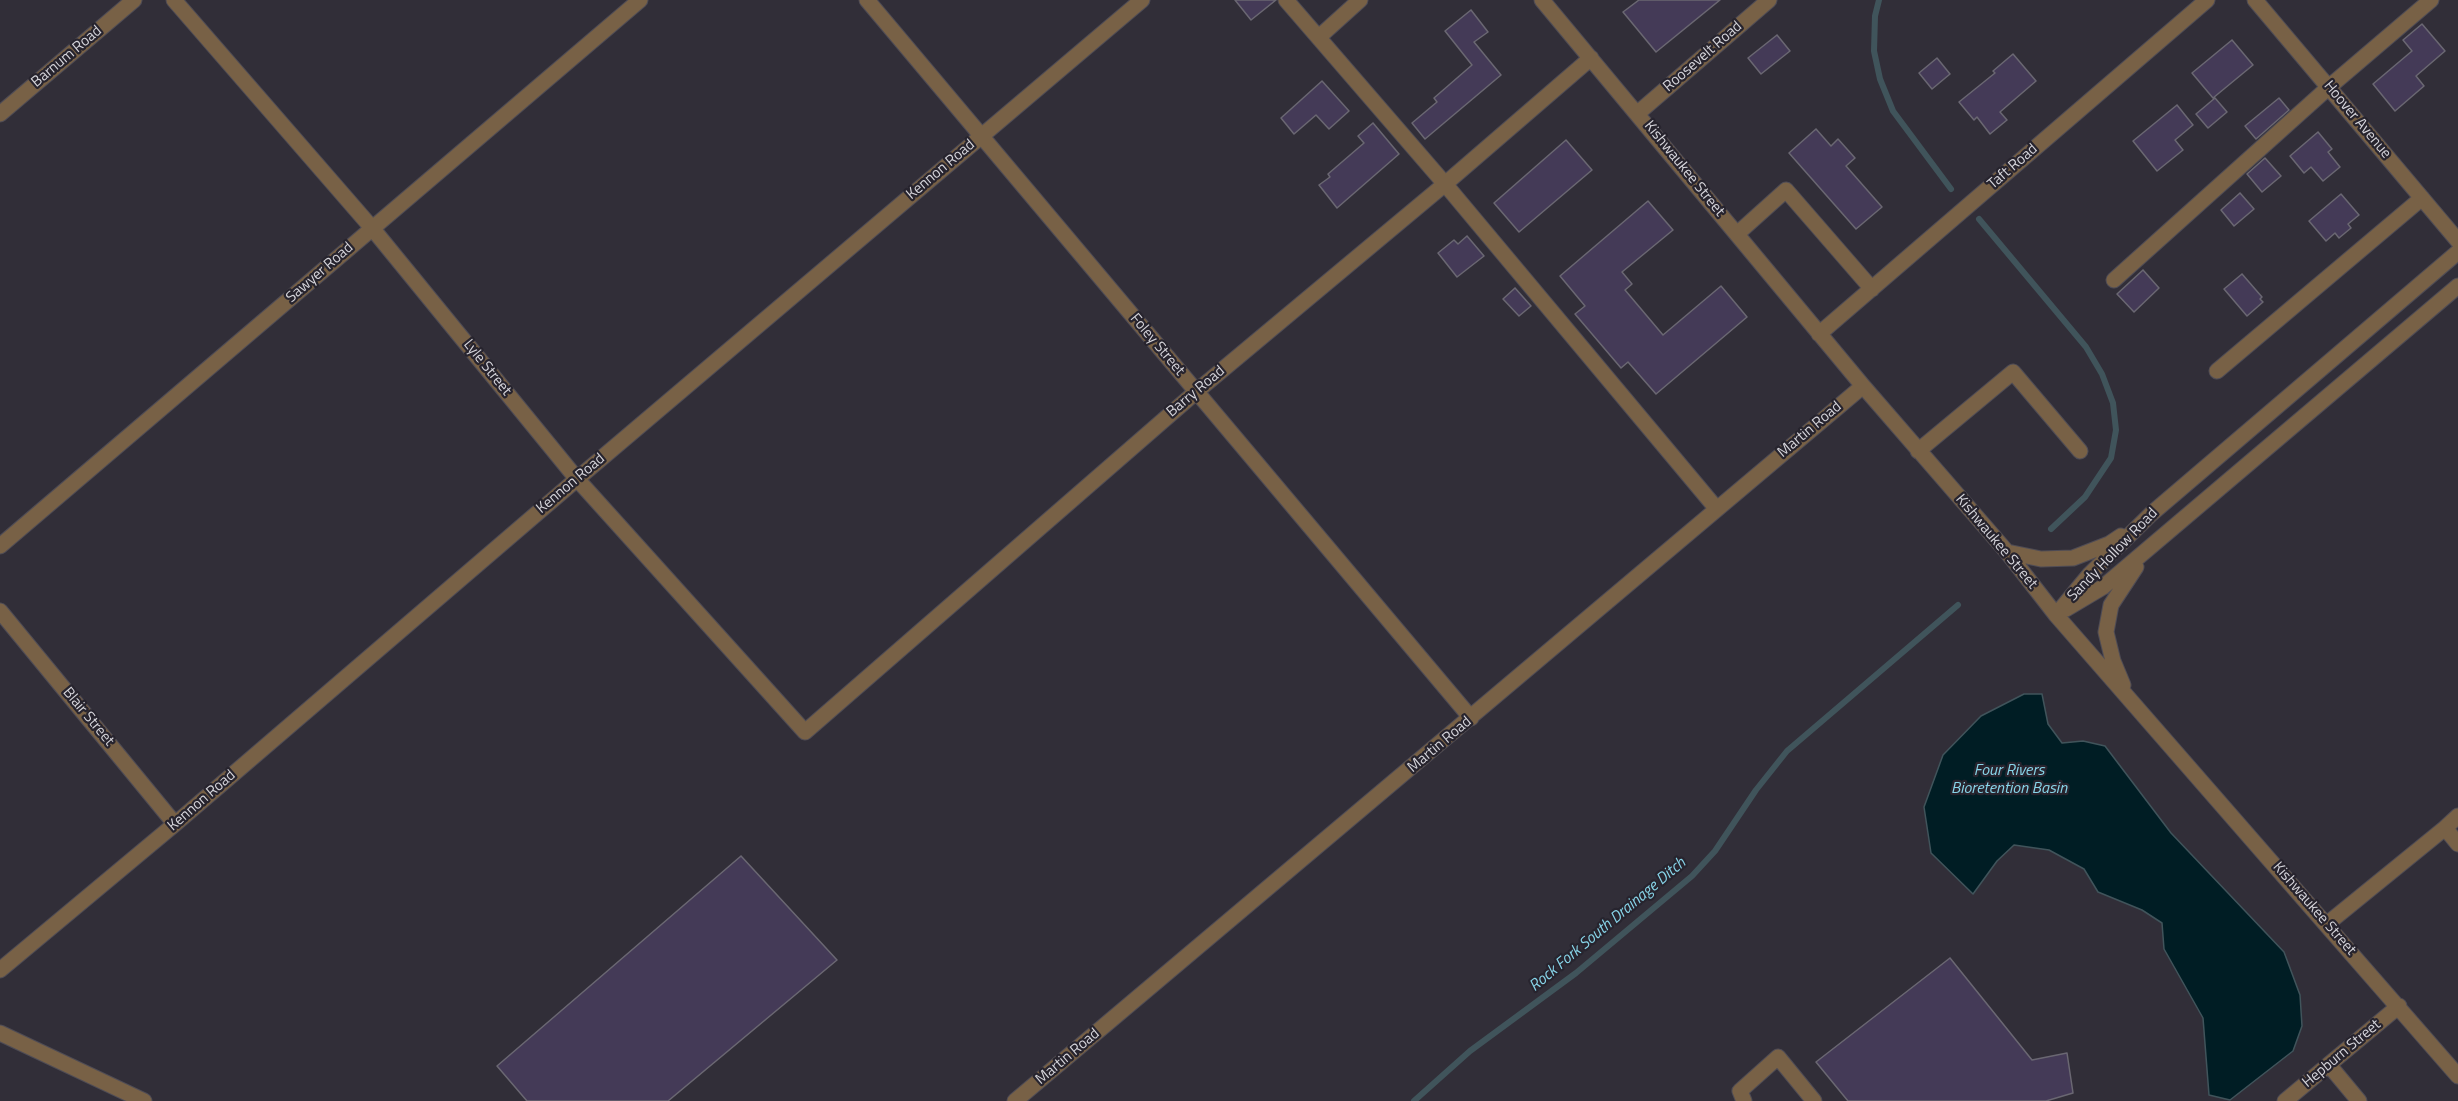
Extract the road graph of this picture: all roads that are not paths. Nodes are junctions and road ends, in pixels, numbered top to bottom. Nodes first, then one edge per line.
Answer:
1 (134, 0) edge
2 (174, 0) edge
3 (639, 0) edge
4 (867, 0) edge
5 (1142, 0) edge
6 (1286, 0) edge
7 (1360, 0) edge
8 (1542, 0) edge
9 (1769, 0) edge
10 (2207, 0) edge
11 (2255, 0) edge
12 (2432, 0) edge
13 (1319, 37) junction
14 (1592, 58) junction
15 (2329, 87) junction
16 (1638, 113) junction
17 (0, 114) edge
18 (981, 137) junction
19 (1445, 183) junction
20 (2422, 198) junction
21 (372, 228) junction
22 (1737, 234) junction
23 (2458, 241) edge
24 (2458, 252) edge
25 (2114, 280) dead end
26 (2458, 286) edge
27 (1872, 289) junction
28 (1819, 334) junction
29 (2217, 371) dead end
30 (1863, 386) junction
31 (1197, 391) junction
32 (1918, 451) junction
33 (2080, 451) dead end
34 (577, 479) junction
35 (1716, 508) junction
36 (2151, 514) junction
37 (2153, 544) junction
38 (0, 546) edge
39 (2007, 552) junction
40 (0, 611) edge
41 (2056, 615) junction
42 (2129, 699) junction
43 (1471, 718) junction
44 (805, 732) joint
45 (2458, 816) edge
46 (175, 824) junction
47 (2445, 828) junction
48 (2458, 844) edge
49 (2327, 924) junction
50 (0, 970) edge
51 (2399, 1006) junction
52 (0, 1033) edge
53 (2329, 1065) junction
54 (2458, 1076) edge
55 (144, 1101) edge
56 (1015, 1101) edge
57 (1744, 1101) edge
58 (1814, 1101) edge
59 (2285, 1101) edge
60 (2359, 1101) edge

1 - 17 street, Barnum Road
2 - 21 street, Lyle Street
3 - 21 street, Sawyer Road
4 - 18 street, Foley Street
5 - 18 street, Kennon Road
6 - 13 street
7 - 13 street
8 - 14 street, Kishwaukee Street
9 - 16 street, Roosevelt Road
10 - 27 street, Taft Road
11 - 15 street, Hoover Avenue
12 - 15 street
13 - 19 street
14 - 16 street, Kishwaukee Street
14 - 19 street, Barry Road
15 - 20 street, Hoover Avenue
15 - 25 street
16 - 22 street, Kishwaukee Street
18 - 31 street, Foley Street
18 - 34 street, Kennon Road
19 - 31 street, Barry Road
19 - 35 street
20 - 23 street, Hoover Avenue
20 - 29 street
21 - 34 street, Lyle Street
21 - 38 street, Sawyer Road
22 - 27 street
22 - 28 street, Kishwaukee Street
24 - 36 street, Sandy Hollow Road
26 - 37 street, Sandy Hollow Road
27 - 28 street, Taft Road
28 - 30 street, Kishwaukee Street
30 - 32 street, Kishwaukee Street
30 - 35 street, Martin Road
31 - 43 street, Foley Street
31 - 44 street, Barry Road
32 - 33 street
32 - 39 street, Kishwaukee Street
34 - 44 street, Lyle Street
34 - 46 street, Kennon Road
35 - 43 street, Martin Road
36 - 39 street
36 - 41 street, Sandy Hollow Road
37 - 41 street, Sandy Hollow Road
37 - 42 street
39 - 41 street, Kishwaukee Street
40 - 46 street, Blair Street
41 - 42 street, Kishwaukee Street
42 - 49 street, Kishwaukee Street
43 - 56 street, Martin Road
45 - 47 street
46 - 50 street, Kennon Road
47 - 48 street
47 - 49 street
49 - 51 street, Kishwaukee Street
51 - 53 street, Hepburn Street
51 - 54 street, Kishwaukee Street
52 - 55 street
53 - 59 street, Hepburn Street
53 - 60 street
57 - 58 street

